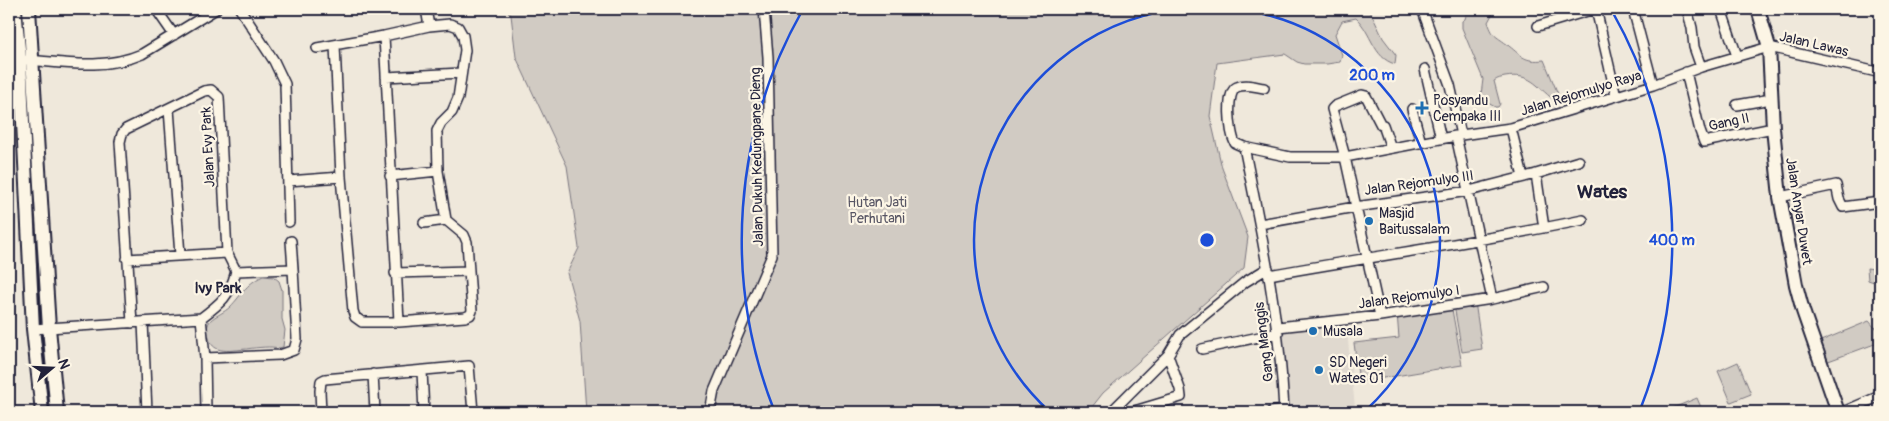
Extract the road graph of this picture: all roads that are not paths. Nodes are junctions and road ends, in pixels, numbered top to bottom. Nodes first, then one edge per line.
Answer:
1 (15, 9) edge
2 (29, 9) edge
3 (156, 9) edge
4 (216, 9) edge
5 (240, 9) edge
6 (426, 9) edge
7 (764, 9) edge
8 (1422, 9) edge
9 (1595, 9) edge
10 (1687, 9) edge
11 (1721, 9) edge
12 (1758, 9) edge
13 (1637, 10) edge
14 (429, 26) junction
15 (1538, 26) dead end
16 (174, 35) junction
17 (384, 36) junction
18 (335, 44) junction
19 (1769, 47) junction
20 (317, 48) dead end
21 (1737, 56) junction
22 (26, 60) junction
23 (1701, 67) junction
24 (1425, 69) dead end
25 (1686, 72) junction
26 (461, 73) junction
27 (1880, 75) edge
28 (386, 77) junction
29 (1654, 85) junction
30 (1264, 88) dead end
31 (1616, 96) junction
32 (1771, 99) junction
33 (1737, 105) dead end
34 (169, 108) junction
35 (1412, 109) dead end
36 (1511, 128) junction
37 (1772, 128) junction
38 (1459, 135) junction
39 (1441, 139) junction
40 (1421, 143) junction
41 (1244, 147) junction
42 (1391, 148) junction
43 (1345, 157) junction
44 (1579, 161) dead end
45 (438, 171) junction
46 (1536, 174) junction
47 (390, 176) junction
48 (1523, 177) junction
49 (341, 178) junction
50 (288, 181) junction
51 (1469, 191) junction
52 (1780, 197) junction
53 (1880, 202) edge
54 (1355, 206) junction
55 (446, 220) junction
56 (1583, 220) dead end
57 (289, 222) dead end
58 (424, 222) dead end
59 (1260, 224) junction
60 (1544, 228) junction
61 (291, 241) dead end
62 (1478, 241) junction
63 (227, 253) junction
64 (180, 255) junction
65 (1367, 257) junction
66 (127, 259) junction
67 (293, 269) junction
68 (236, 271) junction
69 (469, 271) junction
70 (1269, 272) junction
71 (395, 274) junction
72 (1544, 288) dead end
73 (1492, 299) junction
74 (1380, 316) junction
75 (201, 318) junction
76 (143, 322) junction
77 (399, 322) junction
78 (132, 323) junction
79 (49, 328) junction
80 (33, 329) junction
81 (1278, 330) junction
82 (1202, 349) dead end
83 (1168, 355) junction
84 (205, 358) junction
85 (422, 371) junction
86 (372, 374) junction
87 (1880, 396) edge
88 (1284, 411) edge
89 (42, 412) edge
90 (57, 412) edge
91 (147, 412) edge
92 (206, 412) edge
93 (321, 412) edge
94 (375, 412) edge
95 (424, 412) edge
96 (472, 412) edge
97 (710, 412) edge
98 (1111, 412) edge
99 (1131, 412) edge
100 (1271, 412) edge
101 (1838, 412) edge
102 (1843, 412) edge

1 - 22 street
2 - 22 street
3 - 16 street
4 - 16 street
5 - 50 street
6 - 14 street
7 - 97 street, Jalan Dukuh Kedungpane Dieng
8 - 38 street
9 - 15 street
9 - 31 street
10 - 23 street
11 - 21 street
12 - 19 street, Jalan Anyar Duwet
13 - 29 street
14 - 17 street
14 - 26 street
16 - 22 street
17 - 18 street
17 - 28 street
18 - 20 street
18 - 49 street
19 - 21 street, Jalan Rejomulyo Raya
19 - 27 street, Jalan Lawas
19 - 32 street, Jalan Anyar Duwet
21 - 23 street, Jalan Rejomulyo Raya
22 - 79 street
22 - 80 street
23 - 25 street, Jalan Rejomulyo Raya
24 - 39 street
25 - 29 street, Jalan Rejomulyo Raya
25 - 37 street, Gang II
26 - 28 street
26 - 45 street
28 - 47 street
29 - 31 street, Jalan Rejomulyo Raya
30 - 41 street
31 - 36 street, Jalan Rejomulyo Raya
32 - 33 street
32 - 37 street, Jalan Anyar Duwet
34 - 63 street, Jalan Evy Park
34 - 64 street
34 - 66 street, Jalan Evy Park
35 - 40 street
36 - 38 street, Jalan Rejomulyo Raya
36 - 48 street
37 - 52 street, Jalan Anyar Duwet
38 - 39 street, Jalan Rejomulyo Raya
38 - 51 street
39 - 40 street, Jalan Rejomulyo Raya
40 - 42 street, Jalan Rejomulyo Raya
41 - 43 street, Jalan Rejomulyo Raya
41 - 59 street, Gang Manggis
42 - 43 street, Jalan Rejomulyo Raya
42 - 43 street
43 - 54 street
44 - 46 street, Jalan Rejomulyo III
45 - 47 street
45 - 55 street
46 - 48 street, Jalan Rejomulyo III
46 - 60 street
47 - 71 street
48 - 51 street, Jalan Rejomulyo III
49 - 50 street
49 - 77 street
50 - 57 street
51 - 54 street, Jalan Rejomulyo III
51 - 62 street
52 - 53 street
52 - 101 street, Jalan Anyar Duwet
54 - 59 street, Jalan Rejomulyo III
54 - 65 street
55 - 58 street
55 - 69 street
56 - 60 street
59 - 70 street, Gang Manggis
60 - 62 street
61 - 67 street
62 - 65 street
62 - 73 street
63 - 64 street
63 - 68 street, Jalan Evy Park
64 - 66 street
65 - 70 street
65 - 74 street
66 - 78 street, Jalan Evy Park
67 - 68 street
67 - 84 street
68 - 75 street
69 - 71 street
69 - 77 street
70 - 81 street, Gang Manggis
70 - 83 street
71 - 77 street
72 - 73 street, Jalan Rejomulyo I
73 - 74 street, Jalan Rejomulyo I
74 - 81 street, Jalan Rejomulyo I
75 - 76 street
75 - 84 street
76 - 78 street
76 - 91 street
78 - 79 street
79 - 80 street
79 - 90 street
80 - 89 street
81 - 82 street, Jalan Rejomulyo I
81 - 88 street, Gang Manggis
83 - 98 street
83 - 99 street
84 - 92 street
85 - 86 street
85 - 95 street
85 - 96 street
86 - 93 street
86 - 94 street
87 - 102 street
88 - 100 street

